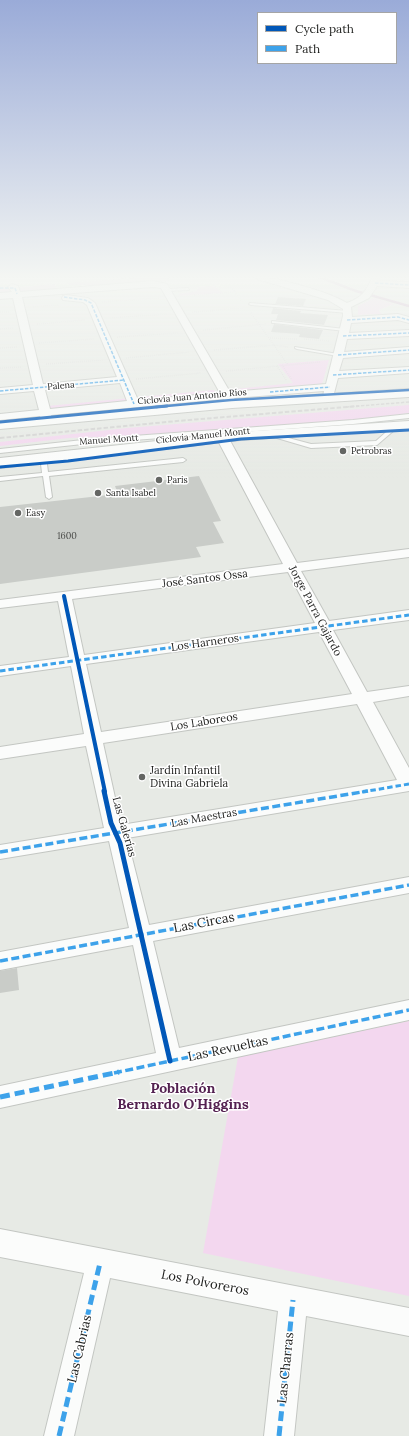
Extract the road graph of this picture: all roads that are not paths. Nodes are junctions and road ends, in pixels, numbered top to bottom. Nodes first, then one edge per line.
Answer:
1 (29, 344) edge
2 (109, 344) edge
3 (198, 344) edge
4 (341, 344) edge
5 (297, 348) dead end
6 (409, 350) edge
7 (338, 358) junction
8 (409, 370) edge
9 (332, 375) junction
10 (124, 380) junction
11 (40, 388) junction
12 (0, 391) edge
13 (329, 393) junction
14 (409, 393) edge
15 (230, 400) junction
16 (134, 404) junction
17 (409, 416) edge
18 (0, 417) edge
19 (47, 417) junction
20 (405, 423) edge
21 (0, 425) edge
22 (222, 437) junction
23 (0, 453) edge
24 (46, 457) junction
25 (183, 460) dead end
26 (0, 463) edge
27 (46, 475) junction
28 (0, 479) edge
29 (49, 497) dead end
30 (409, 553) edge
31 (292, 568) junction
32 (64, 596) junction
33 (0, 604) edge
34 (409, 615) edge
35 (324, 627) junction
36 (78, 661) junction
37 (0, 671) edge
38 (409, 691) edge
39 (362, 698) junction
40 (94, 738) junction
41 (0, 752) edge
42 (409, 784) edge
43 (116, 833) junction
44 (0, 852) edge
45 (409, 885) edge
46 (141, 935) junction
47 (0, 961) edge
48 (409, 1010) edge
49 (170, 1061) junction
50 (0, 1097) edge
51 (0, 1243) edge
52 (100, 1262) junction
53 (293, 1300) junction
54 (409, 1322) edge
55 (59, 1436) edge
56 (280, 1436) edge

1 - 11 street
2 - 10 street
3 - 15 street
4 - 7 street
5 - 7 lane
6 - 7 street
7 - 9 street
8 - 9 street
9 - 13 street
10 - 11 street, Palena
10 - 16 street
11 - 12 street, Palena
11 - 19 street
13 - 14 main road
13 - 15 main road
15 - 16 street
15 - 19 main road
16 - 19 street
17 - 23 lane, Manuel Montt
18 - 19 street
19 - 21 main road
20 - 22 main road, Manuel Montt
20 - 23 lane, Manuel Montt
22 - 24 main road, Manuel Montt
22 - 31 street, Jorge Parra Gajardo
24 - 26 main road, Manuel Montt
24 - 27 lane
25 - 27 lane
27 - 28 lane
27 - 29 lane
30 - 31 street, José Santos Ossa
31 - 32 street, José Santos Ossa
31 - 35 street, Jorge Parra Gajardo
32 - 33 street, José Santos Ossa
32 - 36 street, Las Galerías
34 - 35 street, Los Harneros
35 - 36 street, Los Harneros
35 - 39 street, Jorge Parra Gajardo
36 - 37 street, Los Harneros
36 - 40 street, Las Galerías
38 - 39 street, Los Laboreos
39 - 40 street, Los Laboreos
39 - 42 street, Jorge Parra Gajardo
40 - 41 street, Los Laboreos
40 - 43 street, Las Galerías
42 - 43 street, Las Maestras
43 - 44 street, Las Maestras
43 - 46 street, Las Galerías
45 - 46 street, Las Circas
46 - 47 street, Las Circas
46 - 49 street, Las Galerías
48 - 49 street, Las Revueltas
49 - 50 street, Las Revueltas
51 - 52 street, Los Polvoreros
52 - 53 street, Los Polvoreros
52 - 55 street, Las Cabrias
53 - 54 street, Los Polvoreros
53 - 56 street, Las Charras

